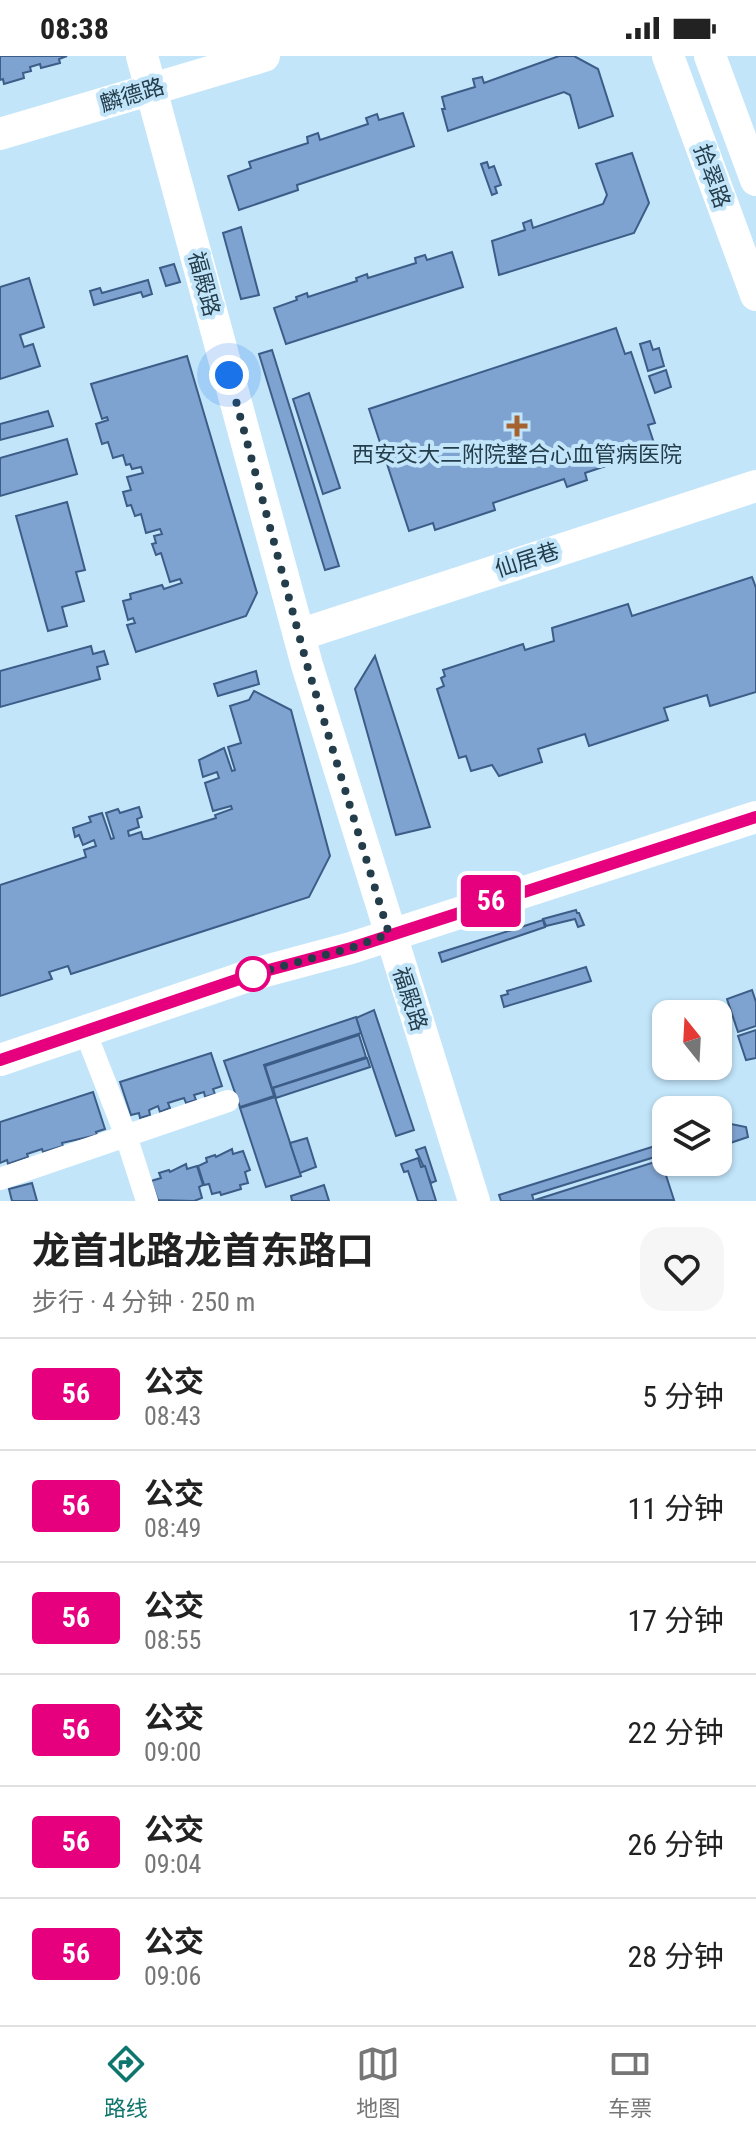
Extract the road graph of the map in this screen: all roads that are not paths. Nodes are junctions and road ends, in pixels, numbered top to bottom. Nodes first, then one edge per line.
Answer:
1 (142, 56) edge
2 (264, 56) edge
3 (668, 56) edge
4 (710, 56) edge
5 (151, 89) junction
6 (0, 134) edge
7 (756, 180) edge
8 (756, 295) edge
9 (756, 486) edge
10 (299, 635) junction
11 (756, 817) edge
12 (389, 934) junction
13 (85, 1031) junction
14 (0, 1060) edge
15 (228, 1101) dead end
16 (126, 1136) junction
17 (0, 1179) edge
18 (147, 1201) edge
19 (474, 1201) edge

1 - 5 street, 福殿路
2 - 5 street, 麟德路
3 - 8 street, 拾翠路
4 - 7 street, 拾翠路
5 - 6 street, 麟德路
5 - 10 street, 福殿路
9 - 10 street, 仙居巷
10 - 12 street, 福殿路
11 - 12 street
12 - 13 street
12 - 19 street, 福殿路
13 - 14 street
13 - 16 street
15 - 16 street
16 - 17 street
16 - 18 street

